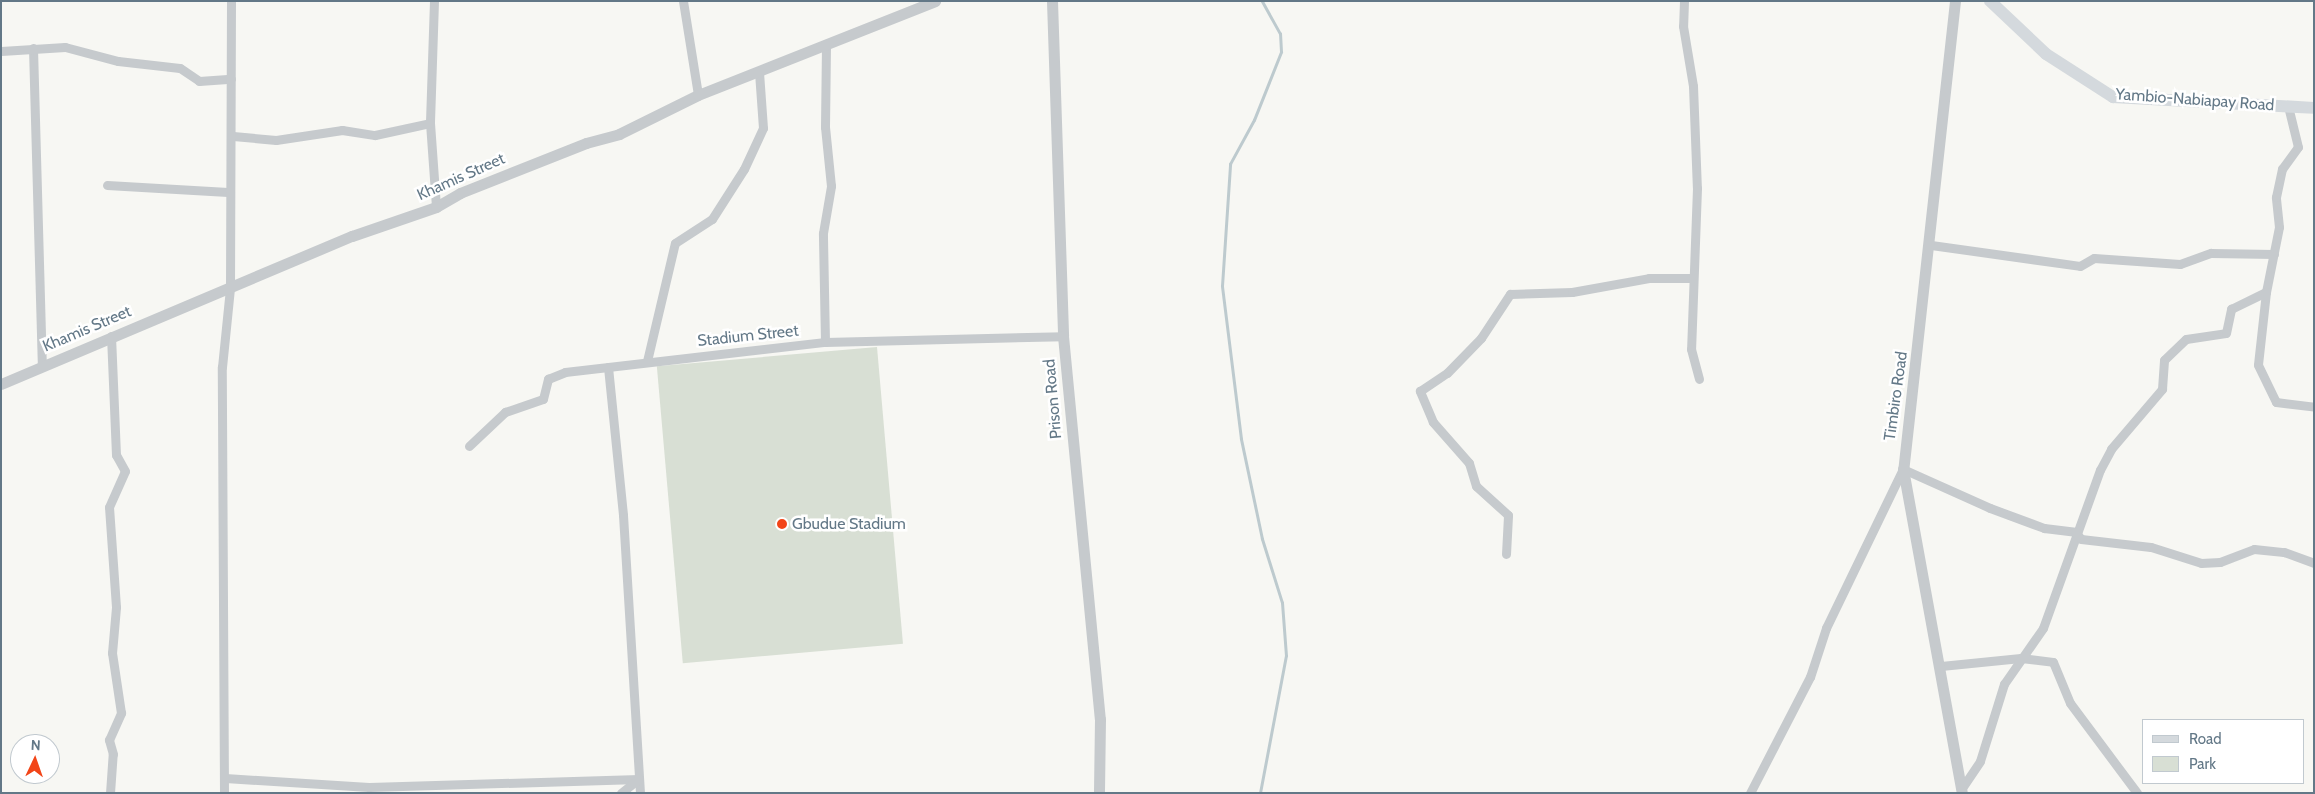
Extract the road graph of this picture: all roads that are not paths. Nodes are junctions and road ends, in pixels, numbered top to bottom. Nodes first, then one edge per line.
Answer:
1 (231, 1) edge
2 (434, 1) edge
3 (683, 1) edge
4 (935, 1) edge
5 (1052, 1) edge
6 (1684, 1) edge
7 (1955, 1) edge
8 (1990, 1) edge
9 (826, 46) junction
10 (33, 48) junction
11 (1, 51) edge
12 (759, 72) junction
13 (231, 79) junction
14 (698, 96) junction
15 (2288, 106) junction
16 (2314, 108) edge
17 (430, 123) junction
18 (233, 136) junction
19 (107, 185) dead end
20 (228, 192) junction
21 (436, 207) junction
22 (1931, 245) junction
23 (2274, 254) junction
24 (1691, 278) junction
25 (230, 288) junction
26 (2266, 292) junction
27 (111, 336) junction
28 (1063, 336) junction
29 (825, 342) junction
30 (647, 361) junction
31 (42, 366) junction
32 (608, 367) junction
33 (1699, 379) dead end
34 (1, 384) edge
35 (2314, 407) edge
36 (469, 446) dead end
37 (1903, 468) junction
38 (2075, 532) junction
39 (1506, 554) dead end
40 (2314, 563) edge
41 (2020, 658) junction
42 (1941, 666) junction
43 (225, 778) junction
44 (638, 779) junction
45 (1962, 790) edge
46 (110, 793) edge
47 (224, 793) edge
48 (620, 793) edge
49 (640, 793) edge
50 (1100, 793) edge
51 (1750, 793) edge
52 (2138, 793) edge

1 - 13 street
2 - 17 street
3 - 14 street
4 - 9 street, Khamis Street
5 - 28 street, Prison Road
6 - 24 street
7 - 22 street, Timbiro Road
8 - 15 main road, Yambio-Nabiapay Road
9 - 12 street, Khamis Street
9 - 29 street
10 - 11 street
10 - 13 street
10 - 31 street
12 - 14 street, Khamis Street
12 - 30 street
13 - 18 street
14 - 21 street, Khamis Street
15 - 16 main road, Yambio-Nabiapay Road
15 - 23 street
17 - 18 street
17 - 21 street
18 - 20 street
19 - 20 street
20 - 25 street
21 - 25 street, Khamis Street
22 - 23 street
22 - 37 street, Timbiro Road
23 - 26 street
24 - 33 street
24 - 39 street
25 - 27 street, Khamis Street
25 - 43 street
26 - 35 street
26 - 38 street
27 - 31 street, Khamis Street
27 - 46 street
28 - 29 street, Stadium Street
28 - 50 street, Prison Road
29 - 30 street, Stadium Street
30 - 32 street, Stadium Street
31 - 34 street, Khamis Street
32 - 36 street, Stadium Street
32 - 44 street
37 - 38 street
37 - 42 street, Timbiro Road
37 - 51 street
38 - 40 street
38 - 41 street
41 - 42 street
41 - 45 street
41 - 52 street
42 - 45 street, Timbiro Road
43 - 44 street
43 - 47 street
44 - 48 street
44 - 49 street

